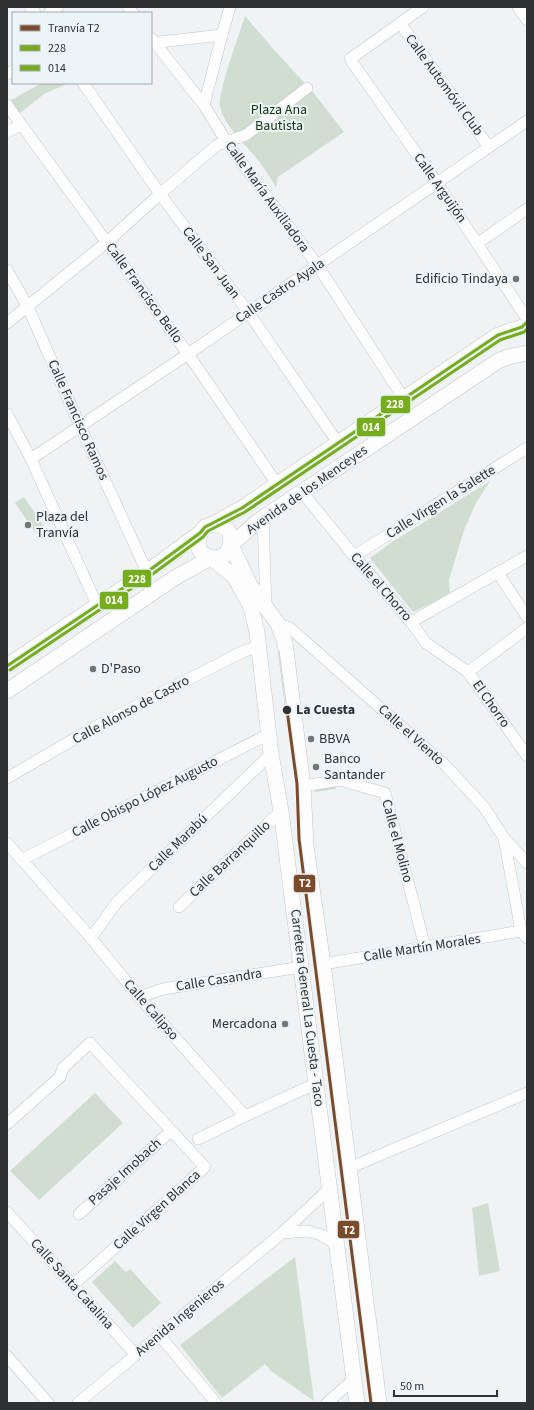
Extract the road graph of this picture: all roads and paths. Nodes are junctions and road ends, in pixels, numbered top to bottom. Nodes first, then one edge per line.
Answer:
1 (518, 7) edge
2 (229, 8) edge
3 (419, 8) edge
4 (527, 20) edge
5 (400, 23) junction
6 (222, 35) junction
7 (152, 41) edge
8 (84, 84) edge
9 (307, 88) dead end
10 (7, 105) edge
11 (204, 105) junction
12 (527, 121) edge
13 (21, 125) junction
14 (7, 132) edge
15 (226, 141) junction
16 (488, 146) junction
17 (437, 183) junction
18 (160, 194) junction
19 (527, 209) edge
20 (107, 242) junction
21 (478, 243) junction
22 (318, 266) junction
23 (7, 270) edge
24 (28, 307) junction
25 (248, 312) junction
26 (525, 322) edge
27 (7, 323) edge
28 (527, 352) edge
29 (188, 354) junction
30 (404, 399) junction
31 (7, 414) edge
32 (80, 426) junction
33 (338, 443) junction
34 (527, 448) edge
35 (31, 459) junction
36 (277, 484) junction
37 (302, 492) junction
38 (263, 518) junction
39 (213, 524) junction
40 (200, 532) junction
41 (231, 545) junction
42 (354, 556) junction
43 (527, 556) edge
44 (211, 558) junction
45 (147, 572) junction
46 (498, 573) junction
47 (98, 605) junction
48 (266, 608) junction
49 (527, 617) edge
50 (411, 622) junction
51 (278, 624) junction
52 (527, 628) edge
53 (258, 639) junction
54 (7, 666) edge
55 (468, 672) junction
56 (7, 691) edge
57 (269, 734) junction
58 (271, 754) junction
59 (527, 756) edge
60 (7, 778) edge
61 (303, 786) junction
62 (281, 811) junction
63 (504, 838) junction
64 (7, 844) edge
65 (21, 860) junction
66 (527, 863) edge
67 (179, 907) dead end
68 (524, 935) edge
69 (91, 938) junction
70 (425, 947) junction
71 (323, 964) junction
72 (301, 967) junction
73 (138, 997) junction
74 (317, 1083) junction
75 (527, 1093) edge
76 (245, 1116) junction
77 (7, 1124) edge
78 (171, 1131) junction
79 (198, 1139) dead end
80 (349, 1168) junction
81 (329, 1189) junction
82 (7, 1212) edge
83 (79, 1214) dead end
84 (282, 1233) junction
85 (336, 1244) junction
86 (73, 1285) junction
87 (160, 1336) junction
88 (136, 1355) junction
89 (7, 1356) edge
90 (354, 1379) junction
91 (48, 1403) edge
92 (78, 1403) edge
93 (216, 1403) edge
94 (328, 1403) edge
95 (357, 1403) edge
96 (379, 1403) edge

1 - 4 street
2 - 6 street
3 - 5 street
5 - 16 street, Calle Automóvil Club
5 - 17 street, Calle Arguijón
6 - 7 street
6 - 11 street
7 - 11 street, Calle María Auxiliadora
8 - 18 street, Calle San Juan
9 - 15 street
10 - 13 street, Calle Francisco Bello
11 - 15 street, Calle María Auxiliadora
12 - 16 street, Calle Castro Ayala
13 - 14 street
13 - 20 street, Calle Francisco Bello
15 - 18 street
15 - 22 street, Calle María Auxiliadora
16 - 17 street, Calle Castro Ayala
17 - 21 street, Calle Arguijón
17 - 22 street, Calle Castro Ayala
18 - 20 street
18 - 25 street, Calle San Juan
19 - 21 street
20 - 24 street
20 - 29 street, Calle Francisco Bello
21 - 26 street, Calle Arguijón
22 - 25 street, Calle Castro Ayala
22 - 30 street, Calle María Auxiliadora
23 - 24 street, Calle Francisco Ramos
24 - 27 street
24 - 32 street, Calle Francisco Ramos
25 - 29 street, Calle Castro Ayala
25 - 33 street, Calle San Juan
26 - 28 main road
26 - 30 main road, Avenida de los Menceyes
28 - 37 main road, Avenida de los Menceyes
29 - 32 street, Calle Castro Ayala
29 - 36 street, Calle Francisco Bello
30 - 33 main road, Avenida de los Menceyes
31 - 35 street
32 - 35 street, Calle Castro Ayala
32 - 45 street, Calle Francisco Ramos
33 - 36 main road, Avenida de los Menceyes
34 - 42 street, Calle Virgen la Salette
35 - 47 street
36 - 39 main road, Avenida de los Menceyes
37 - 38 main road, Avenida de los Menceyes
37 - 42 street, Calle el Chorro
38 - 41 main road, Avenida de los Menceyes
38 - 48 street
39 - 40 main road
39 - 41 main road
40 - 44 main road
40 - 45 main road
41 - 44 main road
41 - 48 main road, Carretera General La Cuesta - Taco
42 - 50 street, Calle el Chorro
43 - 46 street
44 - 53 main road, Carretera General La Cuesta - Taco
44 - 56 main road
45 - 47 main road
46 - 49 street
46 - 50 street
47 - 54 main road
48 - 51 main road, Carretera General La Cuesta - Taco
50 - 55 street, Calle el Chorro
51 - 53 main road
51 - 61 main road, Carretera General La Cuesta - Taco
51 - 63 street, Calle el Viento
52 - 55 street
53 - 57 main road, Carretera General La Cuesta - Taco
53 - 60 street, Calle Alonso de Castro
55 - 59 street, El Chorro
57 - 58 main road, Carretera General La Cuesta - Taco
57 - 65 street, Calle Obispo López Augusto
58 - 62 main road, Carretera General La Cuesta - Taco
58 - 69 street, Calle Marabú
61 - 70 street, Calle el Molino
61 - 71 main road, Carretera General La Cuesta - Taco
62 - 67 street, Calle Barranquillo
62 - 72 main road, Carretera General La Cuesta - Taco
63 - 66 street, Calle el Viento
63 - 68 street
64 - 65 street, Calle Calipso
65 - 69 street, Calle Calipso
68 - 70 street, Calle Martín Morales
69 - 73 street, Calle Calipso
70 - 71 street, Calle Martín Morales
71 - 80 main road, Carretera General La Cuesta - Taco
72 - 73 street, Calle Casandra
72 - 74 main road, Carretera General La Cuesta - Taco
73 - 76 street, Calle Calipso
74 - 76 street
74 - 81 main road, Carretera General La Cuesta - Taco
75 - 80 street
76 - 79 street
77 - 78 street, Calle Virgen Blanca
78 - 83 street, Pasaje Imobach
78 - 86 street, Calle Virgen Blanca
80 - 96 main road, Carretera General La Cuesta - Taco
81 - 84 street, Avenida Ingenieros
81 - 85 main road, Carretera General La Cuesta - Taco
82 - 86 street, Calle Santa Catalina
84 - 85 street
84 - 87 street, Avenida Ingenieros
85 - 90 main road, Carretera General La Cuesta - Taco
86 - 88 street, Calle Santa Catalina
87 - 88 street, Avenida Ingenieros
87 - 93 street
88 - 92 street, Avenida Ingenieros
89 - 91 street
90 - 94 street
90 - 95 main road, Carretera General La Cuesta - Taco

